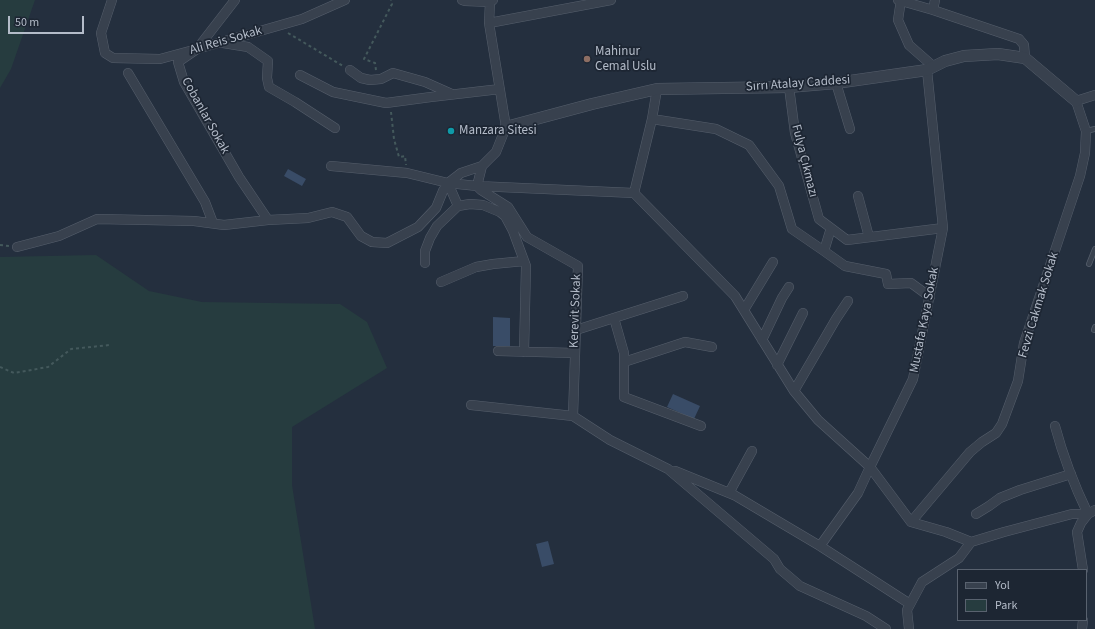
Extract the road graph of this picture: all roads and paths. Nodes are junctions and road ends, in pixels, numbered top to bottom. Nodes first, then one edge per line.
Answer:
1 (112, 0) edge
2 (235, 0) edge
3 (345, 0) edge
4 (391, 0) edge
5 (462, 0) edge
6 (611, 0) edge
7 (900, 0) edge
8 (935, 0) edge
9 (491, 1) edge
10 (933, 10) junction
11 (489, 23) junction
12 (277, 26) junction
13 (220, 43) junction
14 (197, 49) junction
15 (1025, 58) junction
16 (375, 63) dead end
17 (931, 68) junction
18 (350, 70) joint
19 (128, 73) dead end
20 (300, 75) dead end
21 (836, 83) junction
22 (789, 87) junction
23 (657, 88) junction
24 (500, 89) junction
25 (453, 95) junction
26 (1095, 95) edge
27 (1076, 101) junction
28 (390, 103) junction
29 (652, 119) junction
30 (506, 127) junction
31 (335, 128) dead end
32 (850, 129) dead end
33 (1095, 129) edge
34 (1086, 131) junction
35 (331, 166) dead end
36 (482, 166) junction
37 (408, 173) junction
38 (448, 183) junction
39 (477, 186) junction
40 (634, 193) junction
41 (858, 196) dead end
42 (458, 206) junction
43 (268, 220) junction
44 (214, 223) junction
45 (831, 228) junction
46 (943, 228) junction
47 (869, 237) junction
48 (17, 246) dead end
49 (1095, 249) edge
50 (824, 250) junction
51 (524, 261) junction
52 (773, 262) dead end
53 (425, 263) dead end
54 (1089, 264) dead end
55 (441, 282) dead end
56 (789, 288) dead end
57 (683, 296) dead end
58 (930, 297) junction
59 (848, 301) dead end
60 (744, 310) junction
61 (803, 313) dead end
62 (614, 318) junction
63 (576, 330) junction
64 (762, 340) junction
65 (110, 345) dead end
66 (712, 346) dead end
67 (498, 351) dead end
68 (524, 352) junction
69 (575, 353) junction
70 (624, 362) junction
71 (778, 365) junction
72 (0, 367) edge
73 (794, 391) junction
74 (471, 406) dead end
75 (573, 416) junction
76 (701, 426) dead end
77 (1055, 426) dead end
78 (752, 451) dead end
79 (870, 467) junction
80 (668, 469) junction
81 (1071, 474) junction
82 (729, 493) junction
83 (1092, 512) edge
84 (976, 514) dead end
85 (911, 522) junction
86 (971, 542) junction
87 (820, 546) junction
88 (1083, 569) edge
89 (910, 604) junction
90 (886, 629) edge
91 (909, 629) edge

1 - 14 street, Ali Reis Sokak
2 - 14 street, Cobanlar Sokak
3 - 12 street, Ali Reis Sokak
4 - 16 path
5 - 9 street
6 - 11 street
7 - 10 street
7 - 17 street
8 - 10 street
9 - 11 street
10 - 15 street
11 - 24 street
12 - 13 street, Ali Reis Sokak
12 - 18 path
13 - 14 street, Ali Reis Sokak
13 - 31 street
14 - 43 street, Cobanlar Sokak
15 - 17 street, Sırrı Atalay Caddesi
15 - 27 street
17 - 21 street, Sırrı Atalay Caddesi
17 - 46 street, Mustafa Kaya Sokak
18 - 25 street
19 - 44 street
20 - 28 street
21 - 22 street, Sırrı Atalay Caddesi
21 - 32 street
22 - 23 street, Sırrı Atalay Caddesi
22 - 45 street, Fulya Çıkmazı
23 - 29 street
23 - 30 street, Sırrı Atalay Caddesi
24 - 25 street
24 - 30 street
25 - 28 street
26 - 27 street
27 - 34 street, Fevzi Cakmak Sokak
28 - 37 path
29 - 40 street
29 - 50 street
30 - 36 street
33 - 34 lane
34 - 85 street, Fevzi Cakmak Sokak
35 - 37 street, Kerevit Sokak
36 - 38 street
36 - 39 street
37 - 38 street, Kerevit Sokak
38 - 39 street, Kerevit Sokak
38 - 42 street
38 - 43 street
39 - 40 street, Kerevit Sokak
39 - 63 street, Kerevit Sokak
40 - 60 street
41 - 47 street
42 - 51 street
42 - 53 street
43 - 44 street
44 - 48 street
45 - 47 street, Fulya Çıkmazı
45 - 50 street
46 - 47 street, Fulya Çıkmazı
46 - 58 street, Mustafa Kaya Sokak
49 - 54 lane
50 - 58 street
51 - 55 street
51 - 68 street
52 - 60 street
56 - 64 street
57 - 62 street
58 - 79 street, Mustafa Kaya Sokak
59 - 73 street
60 - 64 street
61 - 71 street
62 - 63 street
62 - 70 street
63 - 69 street, Kerevit Sokak
64 - 71 street
65 - 72 path
66 - 70 street
67 - 68 street
68 - 69 street
69 - 75 street, Kerevit Sokak
70 - 76 street
71 - 73 street
73 - 79 street
74 - 75 street
75 - 80 street
77 - 81 street
78 - 82 street
79 - 85 street
79 - 87 street, Mustafa Kaya Sokak
80 - 82 street
80 - 90 street
81 - 83 street
81 - 84 street
82 - 87 street
83 - 86 street
83 - 88 street
85 - 86 street
86 - 89 street
87 - 89 street
89 - 91 street

